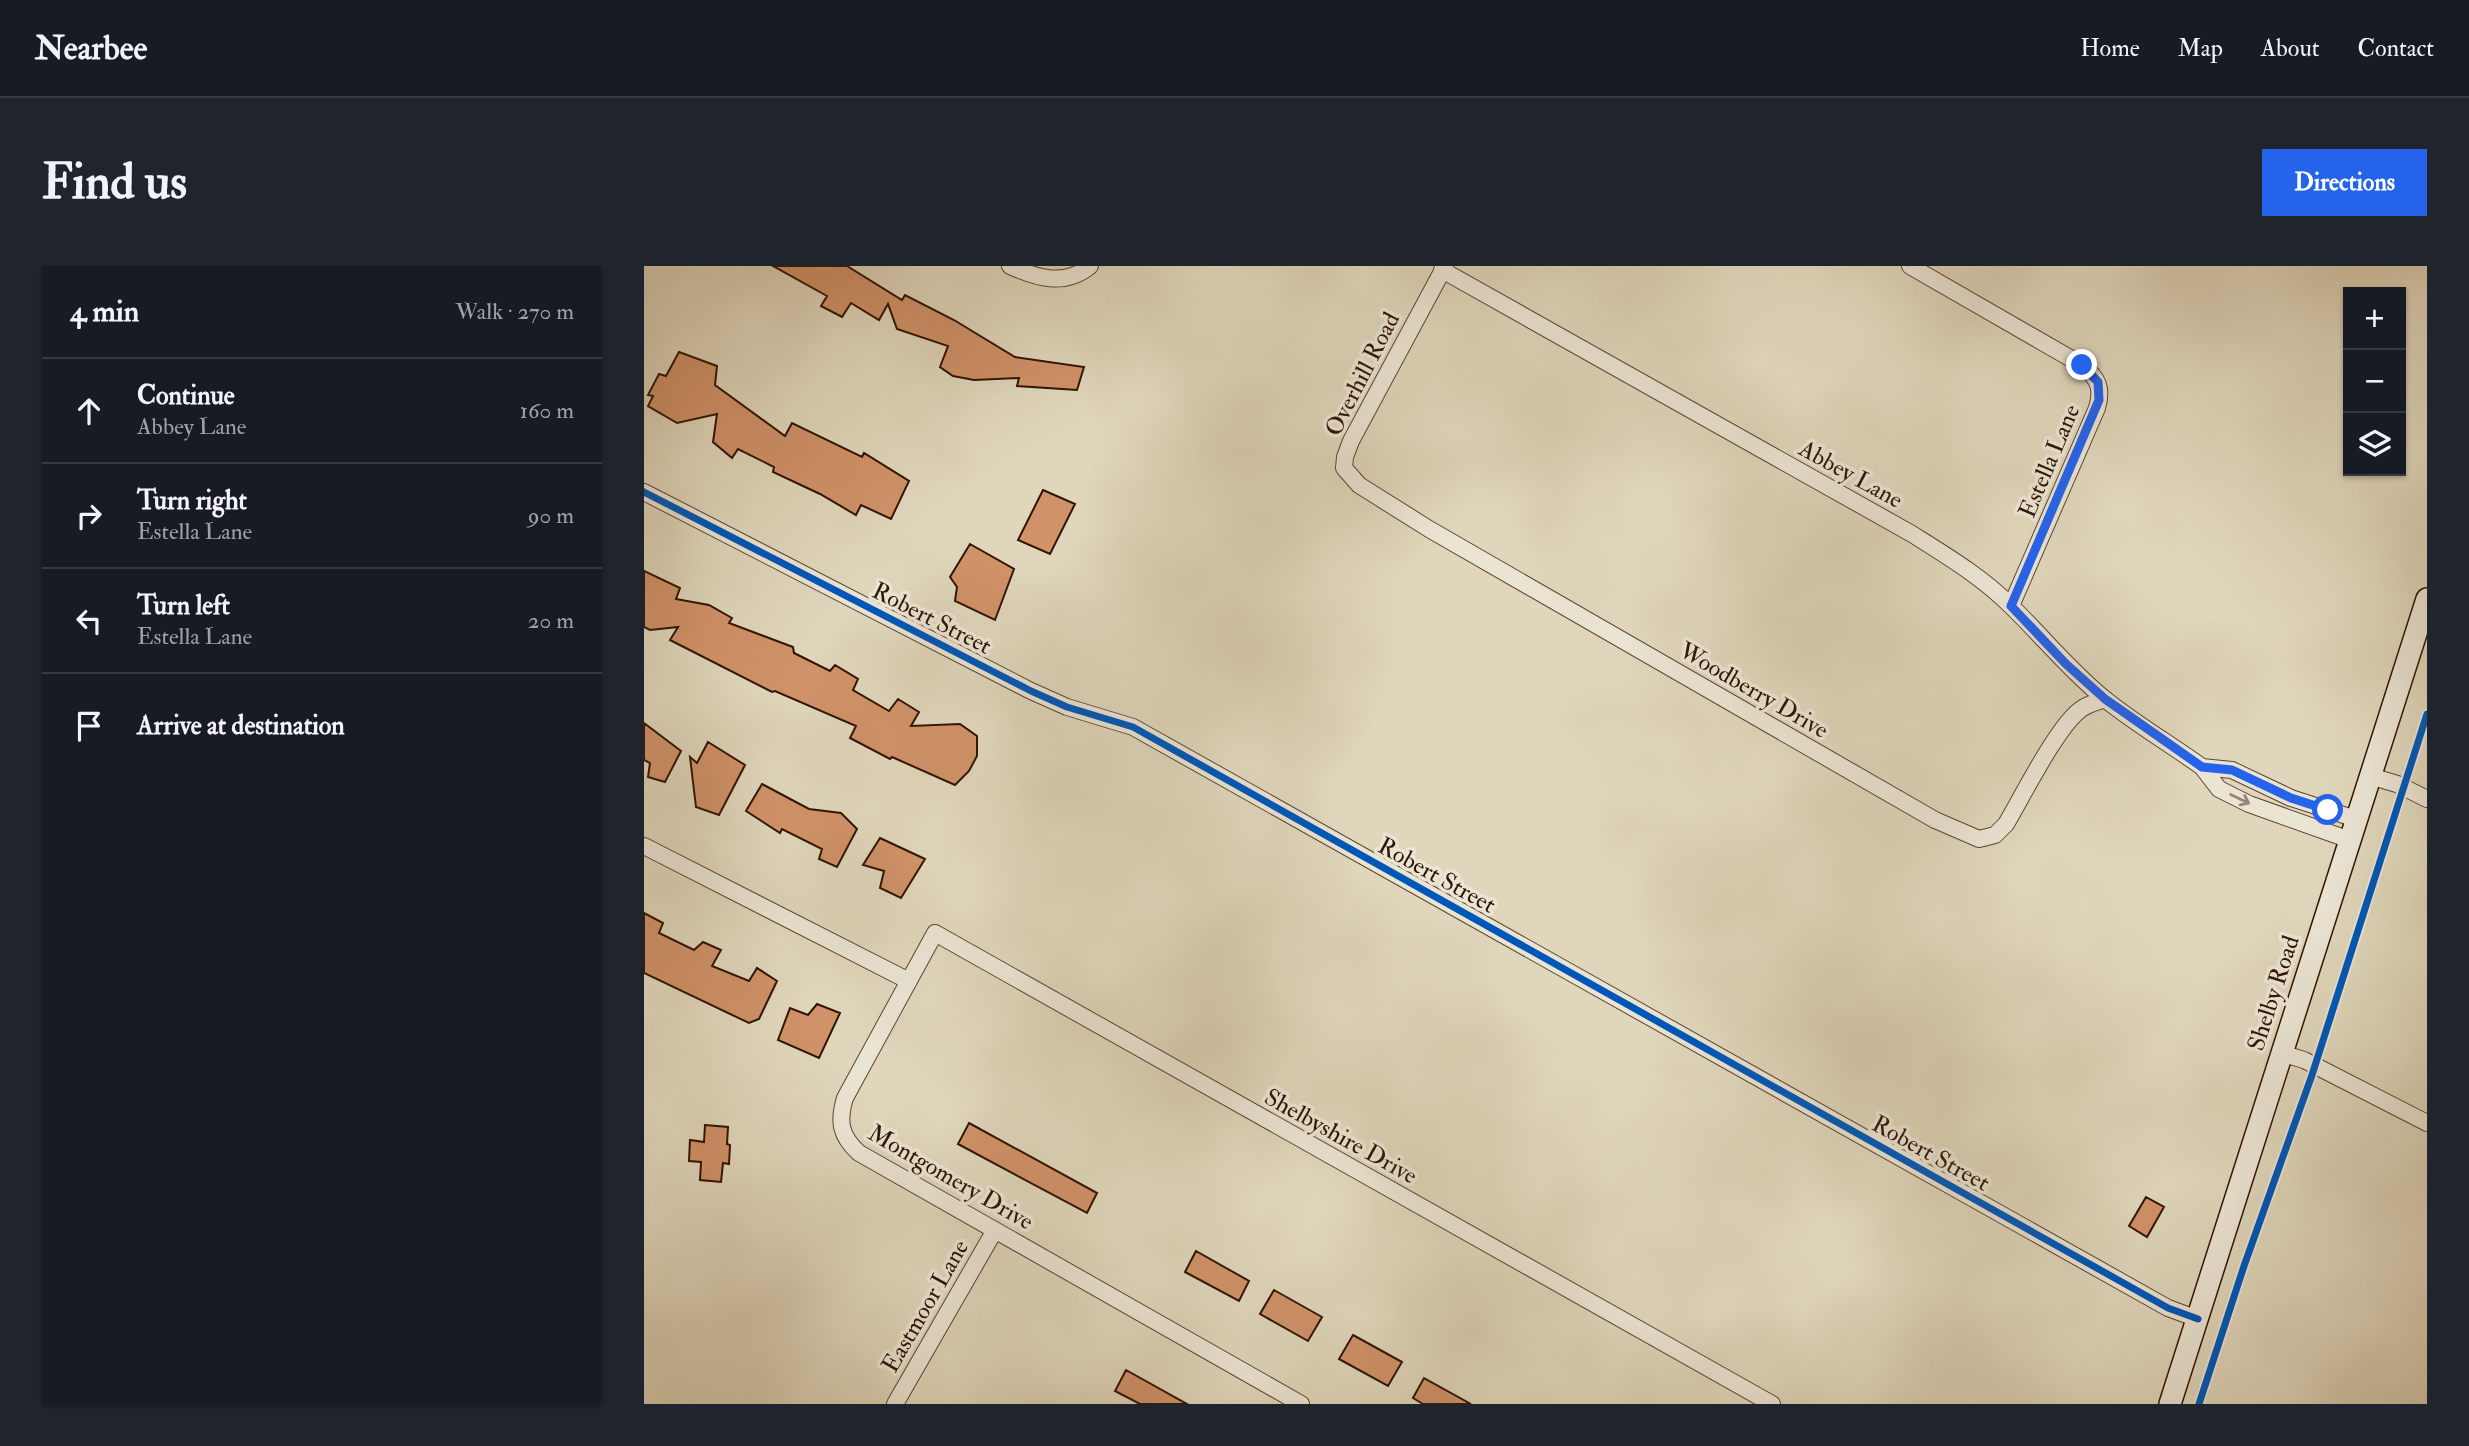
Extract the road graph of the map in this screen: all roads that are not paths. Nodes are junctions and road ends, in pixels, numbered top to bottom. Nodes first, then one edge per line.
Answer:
1 (1010, 266) edge
2 (1090, 266) edge
3 (1910, 266) edge
4 (1443, 268) edge
5 (1344, 468) joint
6 (644, 492) edge
7 (2427, 599) edge
8 (2011, 606) junction
9 (2105, 699) junction
10 (2202, 767) junction
11 (2370, 776) junction
12 (2427, 799) edge
13 (2356, 819) junction
14 (2350, 840) junction
15 (644, 846) edge
16 (909, 981) junction
17 (2281, 1053) junction
18 (2427, 1123) edge
19 (995, 1230) junction
20 (2197, 1319) junction
21 (895, 1404) edge
22 (1301, 1404) edge
23 (1772, 1404) edge
24 (2170, 1404) edge

1 - 2 street
3 - 8 street, Estella Lane
4 - 5 street, Overhill Road
4 - 8 street, Abbey Lane
5 - 9 street, Woodberry Drive
6 - 20 street, Robert Street
7 - 11 street, Shelby Road
8 - 9 street, Abbey Lane
9 - 10 street, Abbey Lane
10 - 13 street, Abbey Lane
10 -> 14 street, Abbey Lane
11 - 12 street
11 - 13 street, Shelby Road
13 - 14 street, Shelby Road
14 - 17 street, Shelby Road
15 - 16 street
16 - 19 street, Montgomery Drive
16 - 23 street, Shelbyshire Drive
17 - 18 street
17 - 20 street, Shelby Road
19 - 21 street, Eastmoor Lane
19 - 22 street, Montgomery Drive
20 - 24 street, Shelby Road

